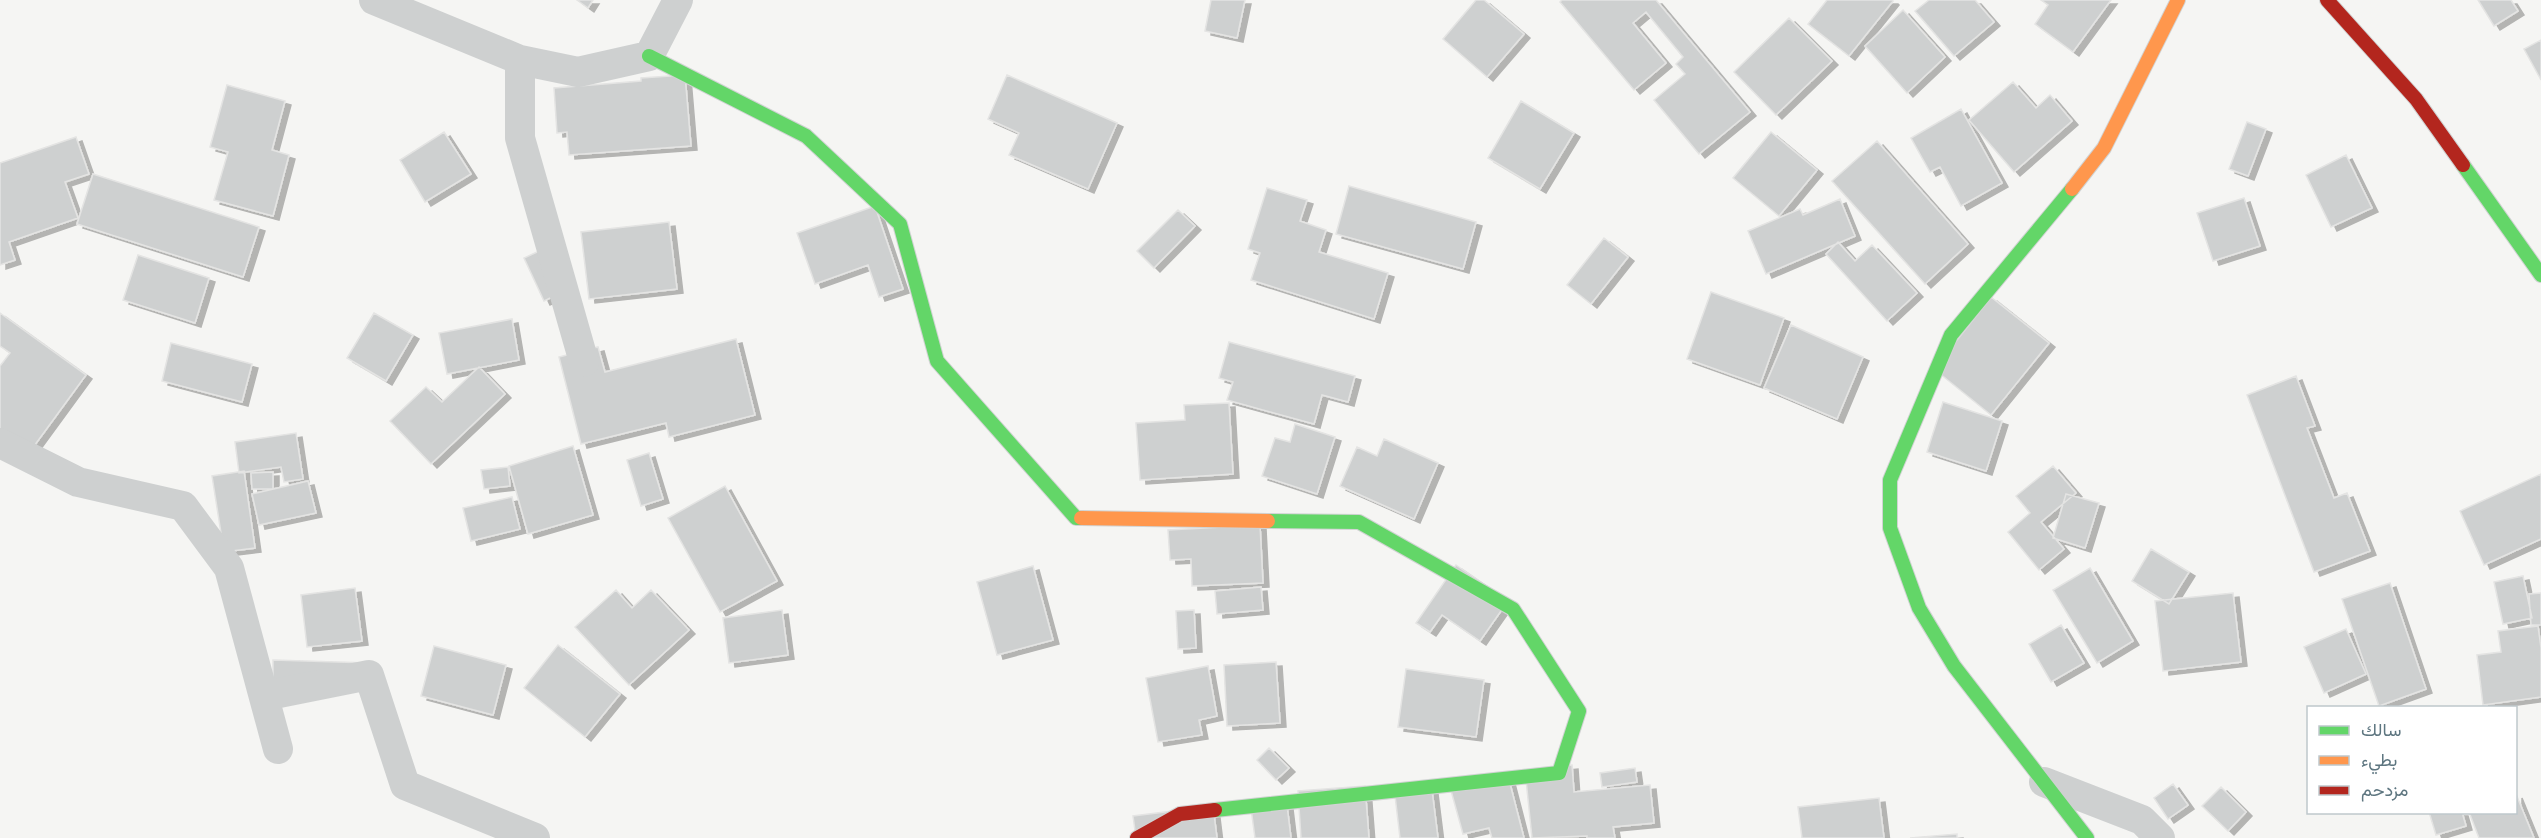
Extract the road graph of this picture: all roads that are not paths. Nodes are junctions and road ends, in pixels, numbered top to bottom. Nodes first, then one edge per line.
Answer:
1 (374, 0) edge
2 (678, 0) edge
3 (2178, 0) edge
4 (2327, 0) edge
5 (649, 56) junction
6 (520, 60) junction
7 (2541, 275) edge
8 (584, 362) dead end
9 (0, 443) edge
10 (264, 696) junction
11 (278, 749) dead end
12 (2044, 782) junction
13 (535, 838) edge
14 (1137, 838) edge
15 (2087, 838) edge
16 (2160, 838) edge

1 - 6 street
2 - 5 street
3 - 12 street
4 - 7 street
5 - 6 street
5 - 14 street
6 - 8 street
9 - 10 street
10 - 11 street
10 - 13 street
12 - 15 street
12 - 16 street

